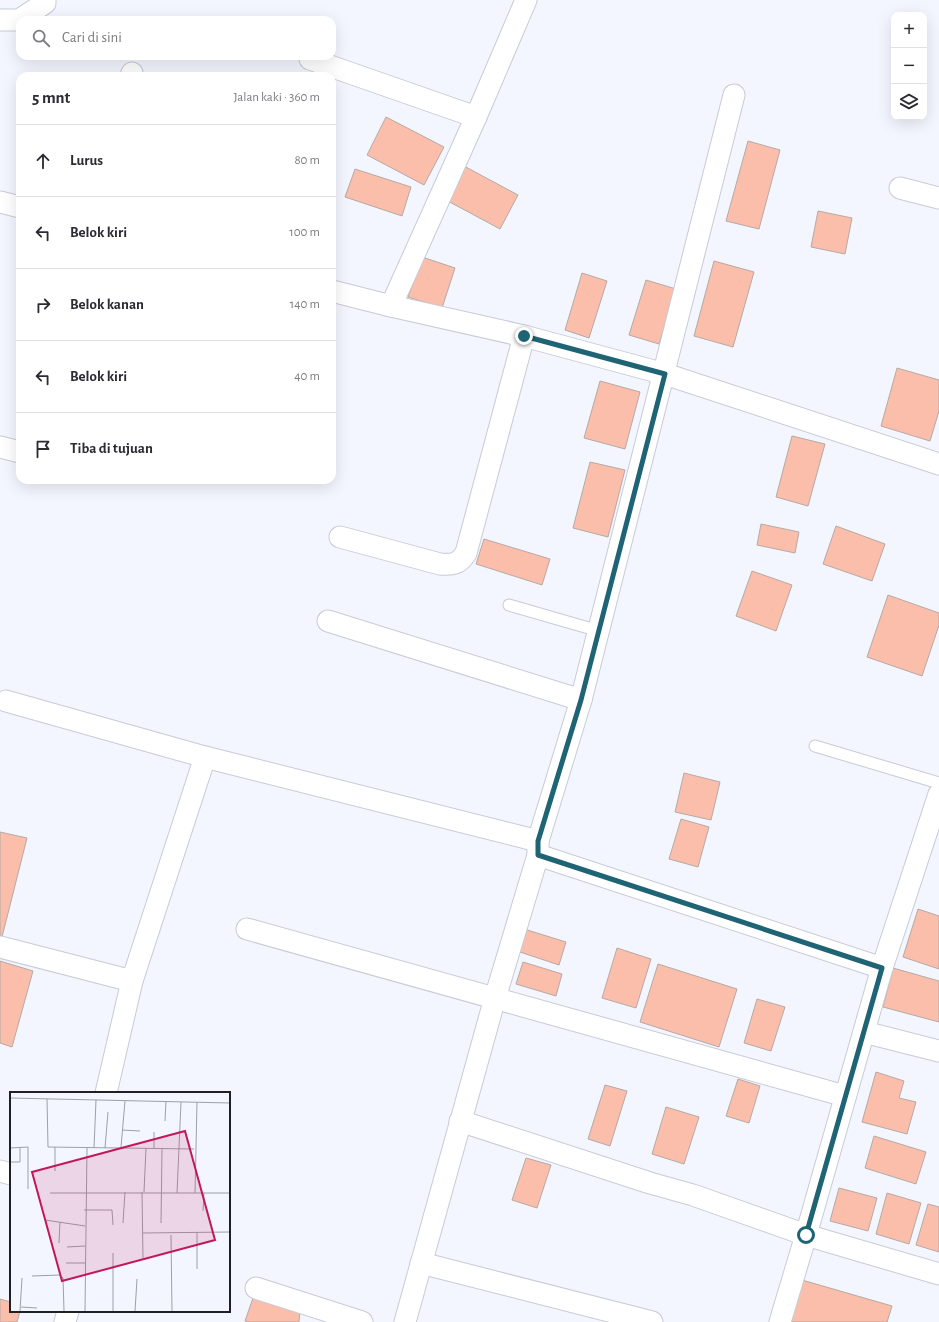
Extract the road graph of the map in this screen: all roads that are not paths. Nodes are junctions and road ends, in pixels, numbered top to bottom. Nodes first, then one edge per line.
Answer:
1 (46, 0) edge
2 (526, 0) edge
3 (25, 16) edge
4 (0, 20) edge
5 (16, 20) edge
6 (313, 60) edge
7 (734, 95) dead end
8 (476, 117) junction
9 (900, 188) dead end
10 (939, 198) edge
11 (0, 202) edge
12 (16, 206) edge
13 (336, 292) edge
14 (391, 306) junction
15 (524, 336) junction
16 (665, 374) junction
17 (0, 447) edge
18 (16, 451) edge
19 (939, 464) edge
20 (340, 537) dead end
21 (509, 605) dead end
22 (328, 621) dead end
23 (599, 632) junction
24 (581, 700) junction
25 (6, 701) dead end
26 (815, 746) dead end
27 (205, 757) junction
28 (939, 783) edge
29 (939, 794) edge
30 (538, 848) junction
31 (247, 929) dead end
32 (0, 947) edge
33 (882, 968) junction
34 (132, 981) junction
35 (495, 998) junction
36 (864, 1032) junction
37 (939, 1051) edge
38 (106, 1092) edge
39 (845, 1096) junction
40 (460, 1121) junction
41 (0, 1171) edge
42 (10, 1174) edge
43 (806, 1235) junction
44 (421, 1262) junction
45 (939, 1274) edge
46 (256, 1288) dead end
47 (68, 1312) edge
48 (65, 1322) edge
49 (362, 1322) edge
50 (404, 1322) edge
51 (652, 1322) edge
52 (780, 1322) edge

1 - 3 street
2 - 8 street
4 - 5 street
6 - 8 street
7 - 16 street
8 - 14 street
9 - 10 street
11 - 12 street
13 - 14 street
14 - 15 street
15 - 16 street
15 - 20 street
16 - 19 street
16 - 23 street
17 - 18 street
21 - 23 lane
22 - 24 street
23 - 24 street
24 - 30 street
25 - 27 street
26 - 28 lane
27 - 30 street
27 - 34 street
29 - 33 street
30 - 33 street
30 - 35 street
31 - 35 street
32 - 34 street
33 - 36 street
34 - 38 street
35 - 39 street
35 - 40 street
36 - 37 street
36 - 39 street
39 - 43 street
40 - 43 street
40 - 44 street
41 - 42 street
43 - 45 street
43 - 52 street
44 - 50 street
44 - 51 street
46 - 49 street
47 - 48 street

